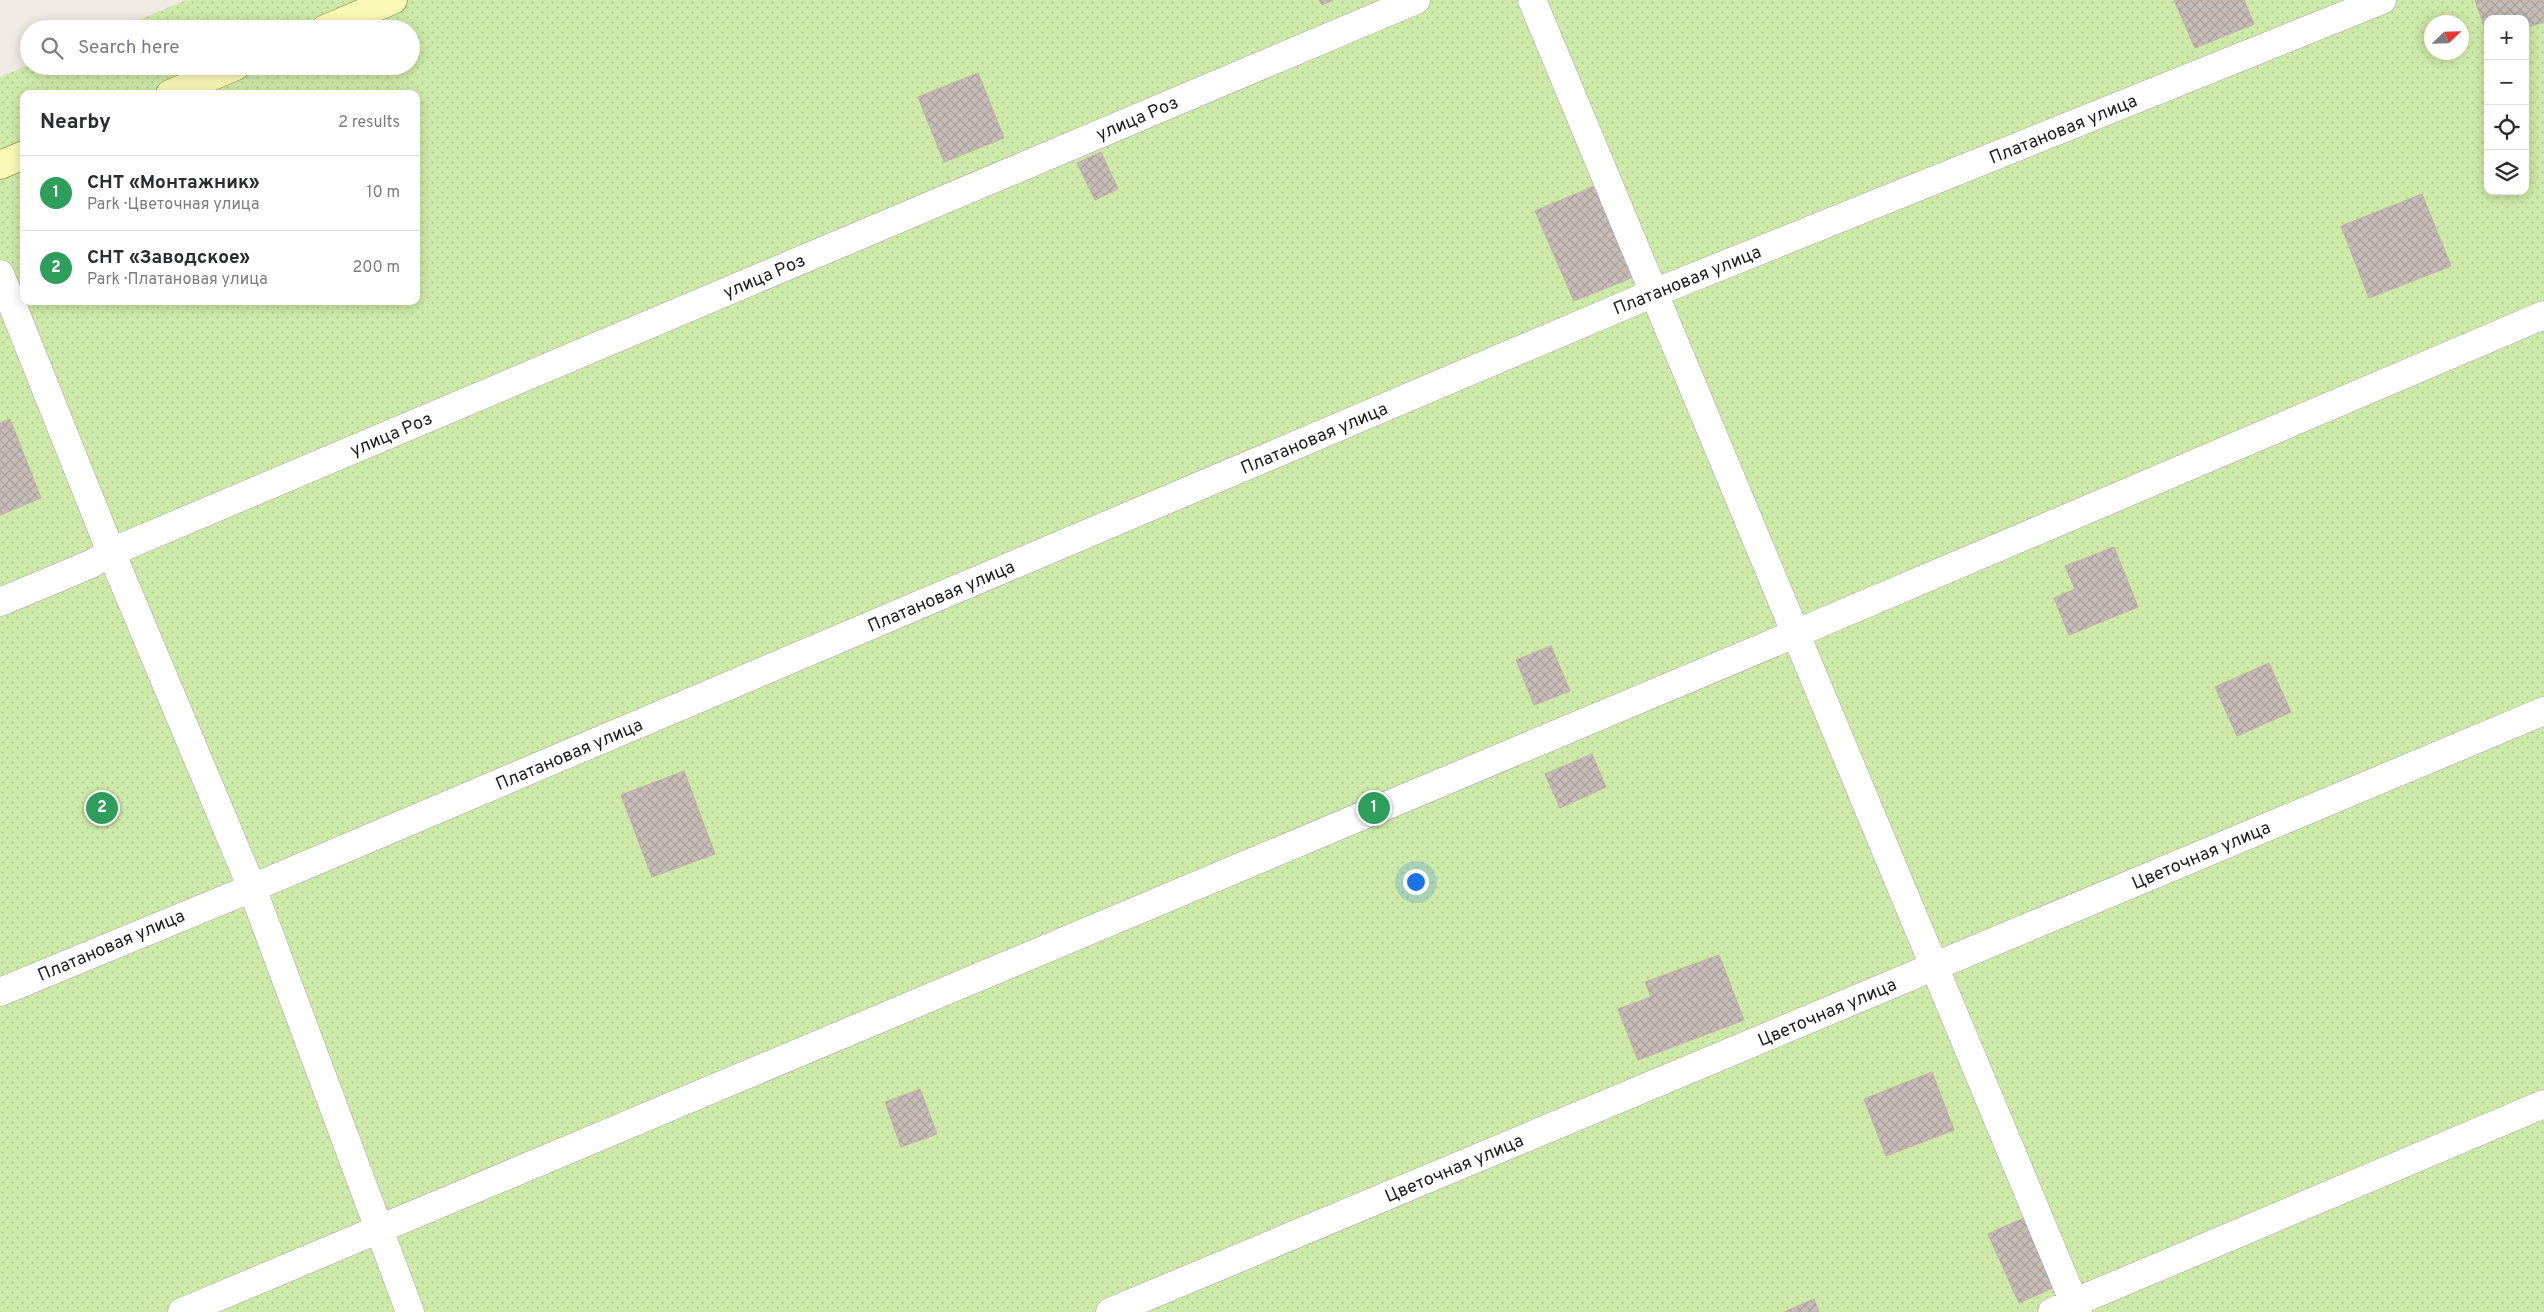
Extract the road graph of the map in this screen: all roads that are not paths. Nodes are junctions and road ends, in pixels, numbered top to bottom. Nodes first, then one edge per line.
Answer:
1 (393, 0) edge
2 (1416, 0) edge
3 (1532, 0) edge
4 (2382, 0) edge
5 (346, 20) edge
6 (215, 75) edge
7 (179, 90) edge
8 (20, 158) edge
9 (0, 165) edge
10 (0, 274) edge
11 (1654, 293) junction
12 (2544, 315) edge
13 (101, 558) junction
14 (0, 602) edge
15 (1797, 633) junction
16 (2544, 711) edge
17 (252, 888) junction
18 (1933, 968) junction
19 (0, 992) edge
20 (2544, 1104) edge
21 (378, 1229) junction
22 (2068, 1309) edge
23 (182, 1312) edge
24 (410, 1312) edge
25 (1110, 1312) edge

1 - 5 street
2 - 13 street, улица Роз
3 - 11 street
4 - 11 street, Платановая улица
6 - 7 street
8 - 9 street
10 - 13 street
11 - 15 street
11 - 17 street, Платановая улица
12 - 15 street
13 - 14 street, улица Роз
13 - 17 street
15 - 18 street
15 - 21 street
16 - 18 street, Цветочная улица
17 - 19 street, Платановая улица
17 - 21 street
18 - 22 street
18 - 25 street, Цветочная улица
20 - 22 street
21 - 23 street
21 - 24 street

